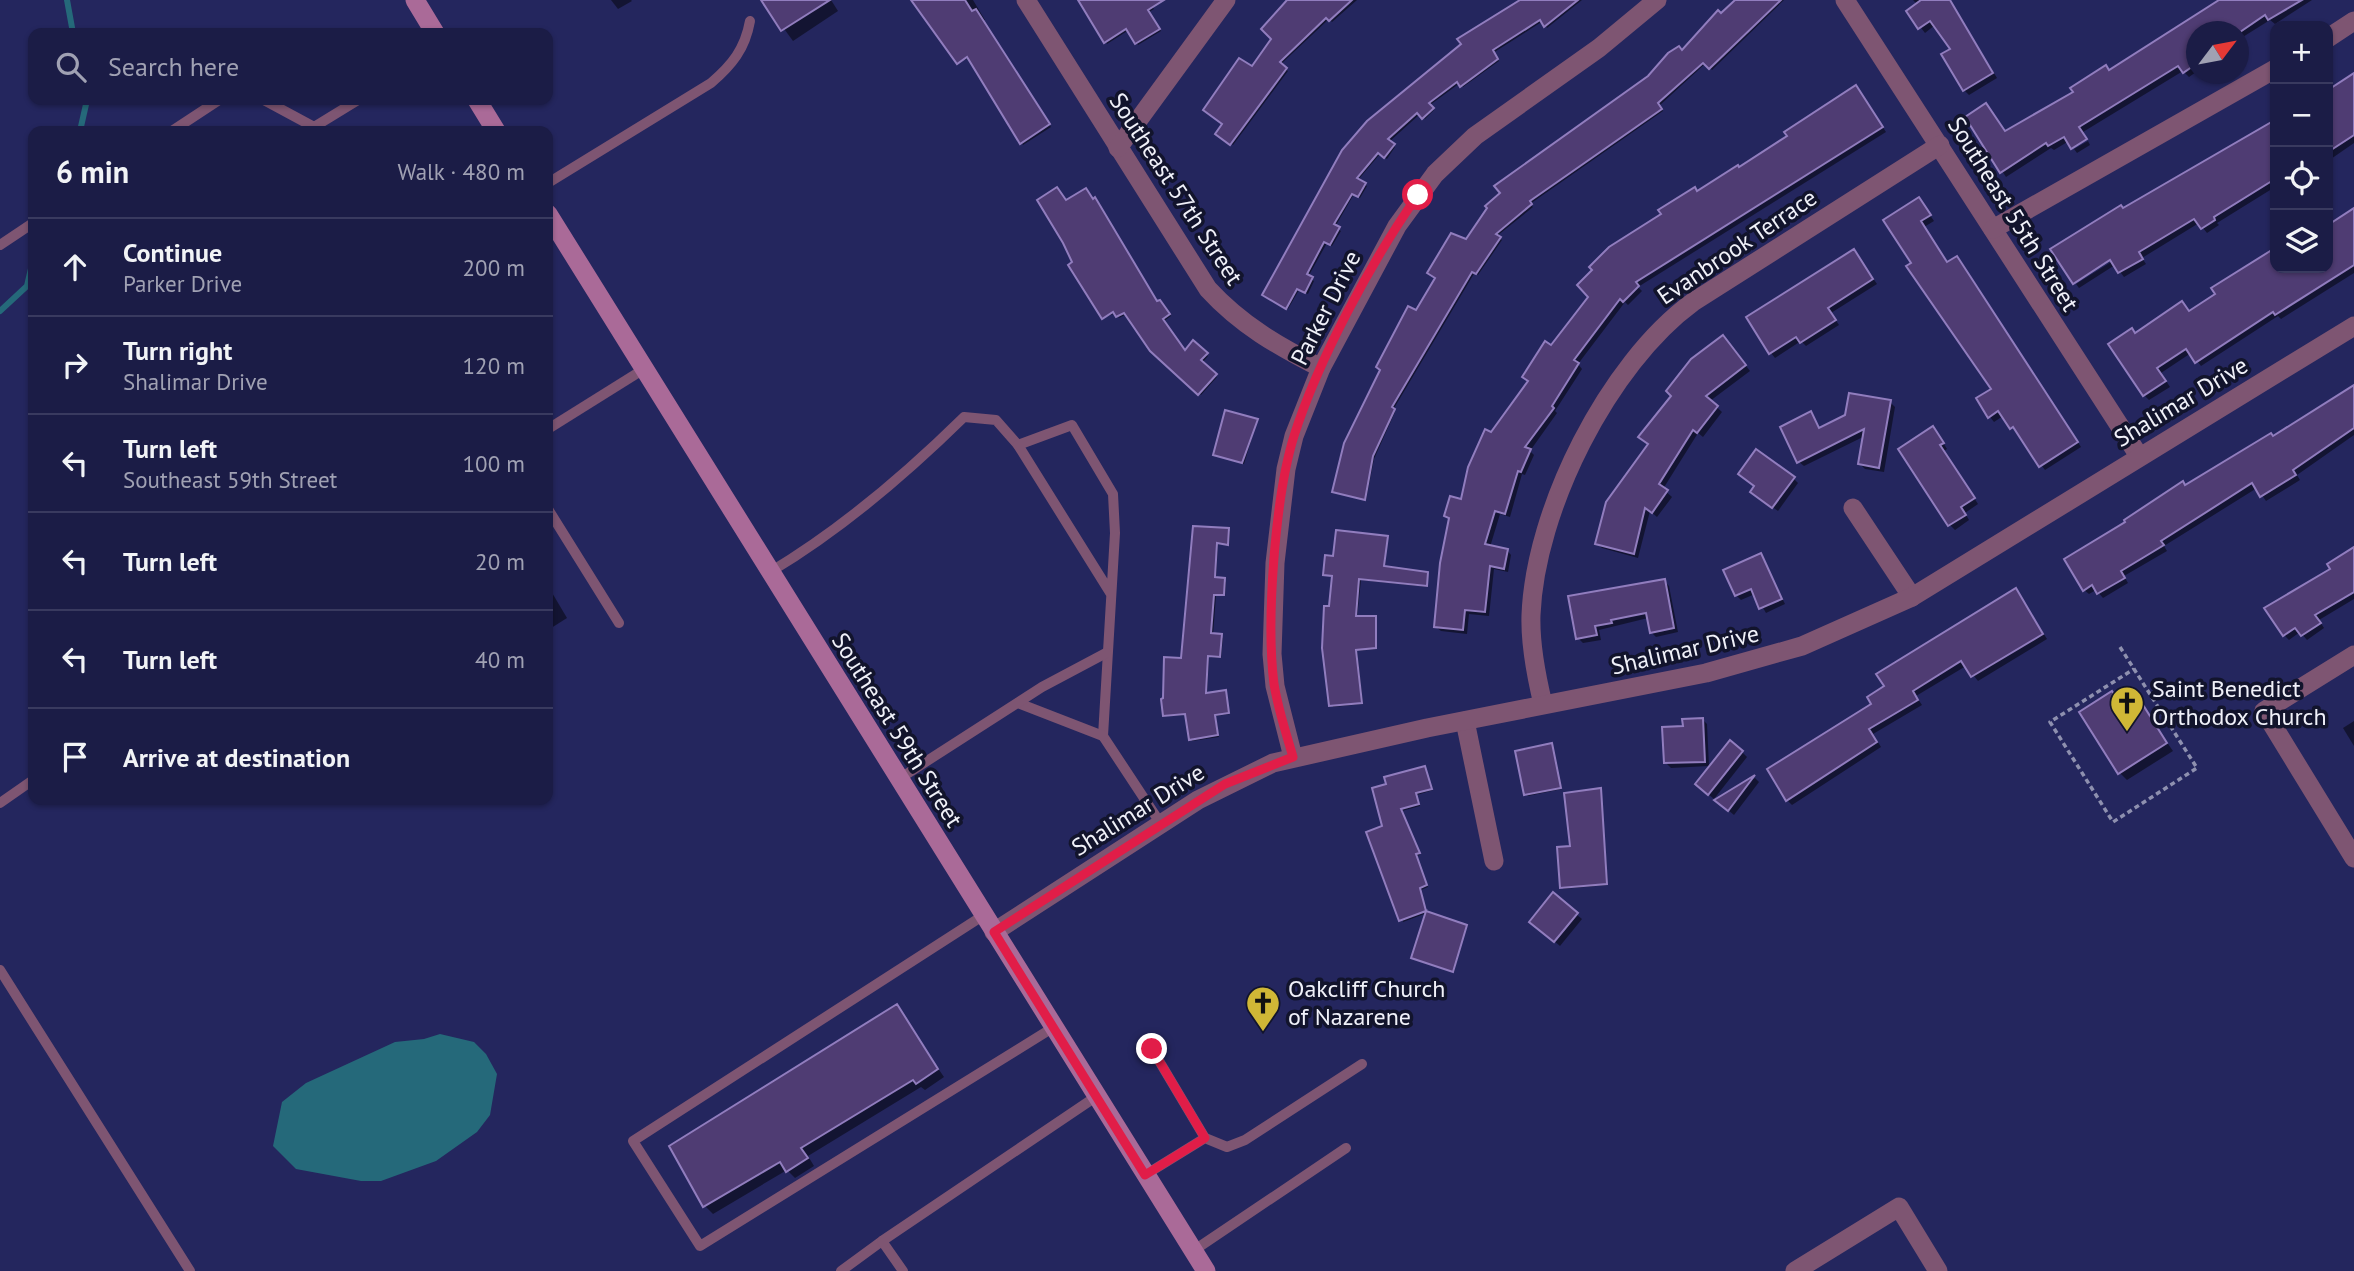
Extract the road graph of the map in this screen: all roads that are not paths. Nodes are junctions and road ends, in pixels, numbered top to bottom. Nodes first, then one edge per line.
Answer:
1 (415, 0) edge
2 (1026, 0) edge
3 (1226, 0) edge
4 (1657, 0) edge
5 (1845, 0) edge
6 (750, 21) dead end
7 (2354, 22) edge
8 (432, 28) edge
9 (2333, 35) edge
10 (2270, 72) edge
11 (211, 105) edge
12 (273, 105) edge
13 (351, 105) edge
14 (480, 105) edge
15 (180, 126) edge
16 (310, 126) edge
17 (319, 126) edge
18 (493, 126) edge
19 (1940, 145) junction
20 (1118, 148) junction
21 (553, 180) edge
22 (553, 222) edge
23 (28, 226) edge
24 (1993, 229) junction
25 (0, 245) edge
26 (2354, 326) edge
27 (1321, 368) junction
28 (644, 369) junction
29 (553, 426) edge
30 (1018, 445) junction
31 (2138, 456) junction
32 (1853, 508) dead end
33 (553, 517) edge
34 (770, 572) junction
35 (1111, 594) junction
36 (1912, 597) junction
37 (619, 623) dead end
38 (1106, 653) junction
39 (2354, 655) edge
40 (1018, 703) junction
41 (1542, 704) junction
42 (1465, 721) junction
43 (1103, 736) junction
44 (1293, 757) junction
45 (899, 779) junction
46 (28, 783) edge
47 (0, 803) edge
48 (1161, 824) junction
49 (2354, 858) edge
50 (1494, 861) dead end
51 (989, 923) junction
52 (0, 970) edge
53 (1054, 1027) junction
54 (1152, 1049) dead end
55 (1362, 1064) dead end
56 (1097, 1096) junction
57 (1205, 1138) junction
58 (1346, 1147) dead end
59 (1145, 1175) junction
60 (882, 1241) junction
61 (1193, 1251) junction
62 (190, 1271) edge
63 (841, 1271) edge
64 (903, 1271) edge
65 (1206, 1271) edge
66 (1796, 1271) edge
67 (1938, 1271) edge

1 - 8 main road
2 - 20 street, Southeast 57th Street
3 - 20 street
4 - 27 street, Parker Drive
5 - 19 street, Southeast 55th Street
6 - 21 lane
7 - 9 street
10 - 24 street
11 - 15 lane
12 - 16 lane
13 - 17 lane
14 - 18 main road
19 - 24 street, Southeast 55th Street
19 - 41 street, Evanbrook Terrace
20 - 27 street, Southeast 57th Street
22 - 28 main road, Southeast 59th Street
23 - 25 lane
24 - 31 street, Southeast 55th Street
26 - 31 street, Shalimar Drive
27 - 44 street, Parker Drive
28 - 29 lane
28 - 34 main road, Southeast 59th Street
30 - 34 lane
30 - 35 lane
30 - 35 lane
31 - 36 street, Shalimar Drive
32 - 36 street
33 - 37 lane
34 - 45 main road, Southeast 59th Street
35 - 38 lane
36 - 41 street, Shalimar Drive
38 - 40 lane
38 - 43 lane
39 - 49 street
40 - 43 lane
40 - 45 lane
41 - 42 street, Shalimar Drive
42 - 44 street, Shalimar Drive
42 - 50 street
43 - 48 lane
44 - 48 street, Shalimar Drive
45 - 51 main road, Southeast 59th Street
46 - 47 lane
48 - 51 street, Shalimar Drive
51 - 53 main road, Southeast 59th Street
51 - 53 lane
52 - 62 lane
53 - 56 main road, Southeast 59th Street
54 - 57 lane
55 - 57 lane
56 - 59 main road, Southeast 59th Street
56 - 60 lane
57 - 59 lane
58 - 61 lane
59 - 61 main road, Southeast 59th Street
60 - 63 lane
60 - 64 lane
61 - 65 main road, Southeast 59th Street
66 - 67 street

